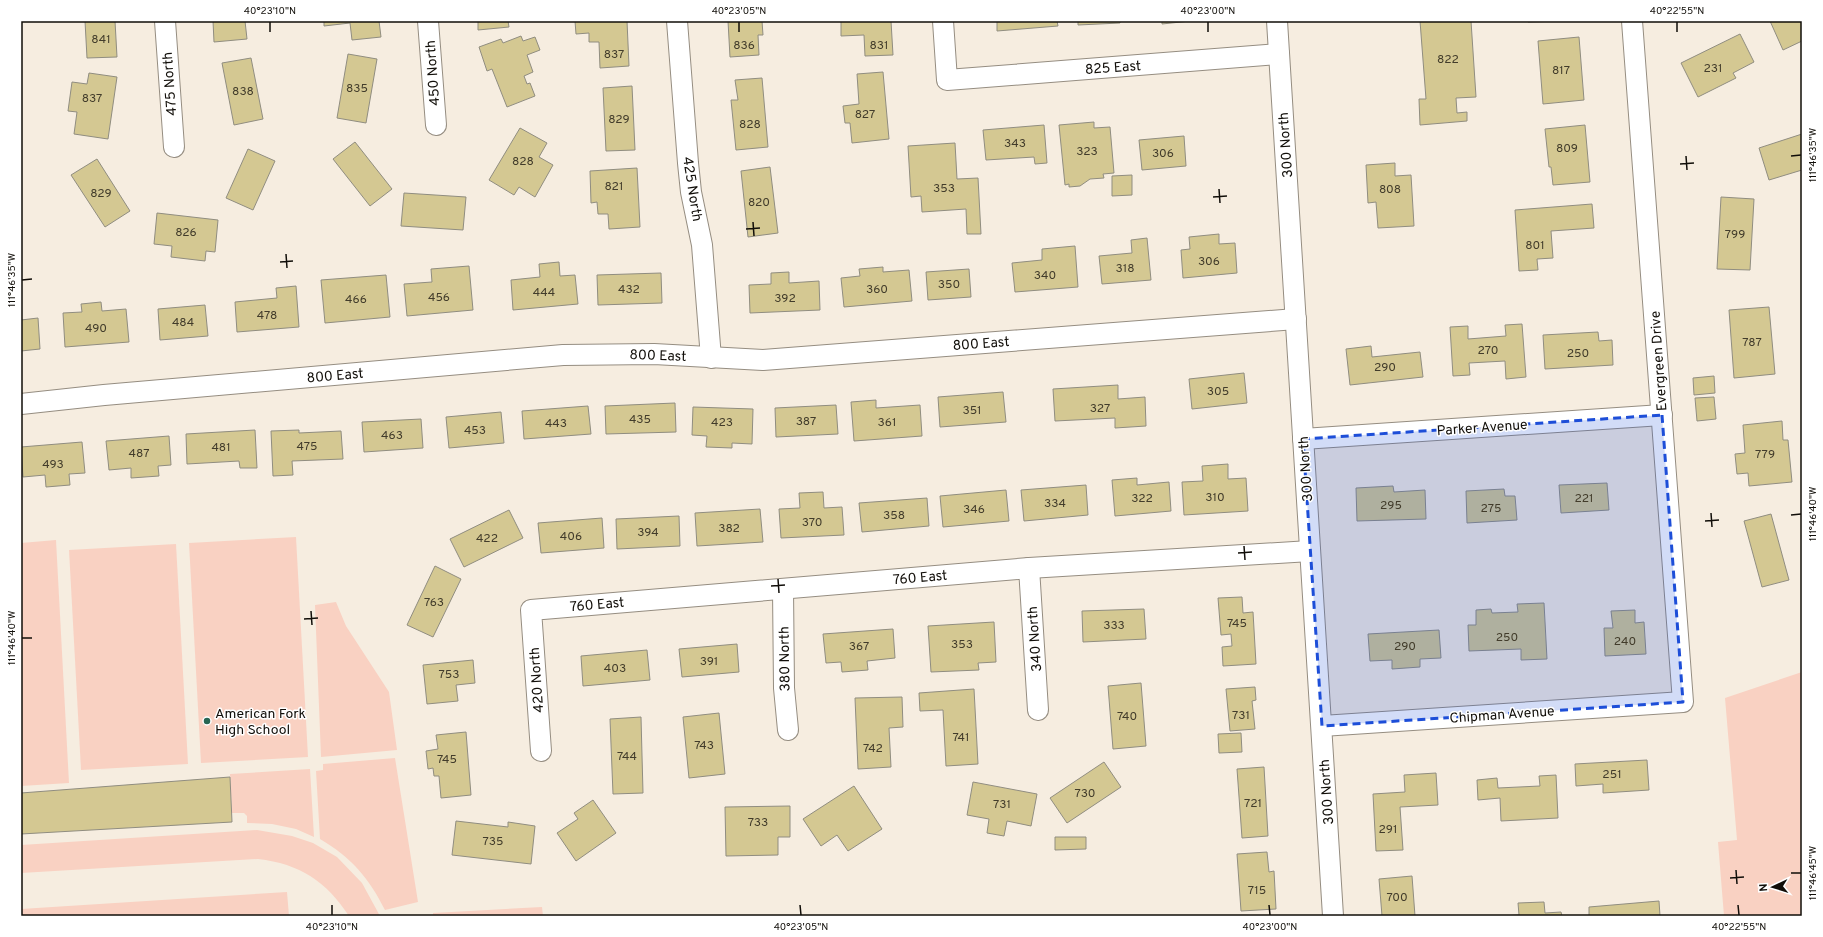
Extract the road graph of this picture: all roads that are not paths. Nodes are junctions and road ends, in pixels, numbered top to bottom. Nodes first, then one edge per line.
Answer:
1 (165, 21) edge
2 (428, 21) edge
3 (677, 21) edge
4 (943, 21) edge
5 (1277, 21) edge
6 (1632, 21) edge
7 (1279, 54) junction
8 (436, 125) dead end
9 (174, 147) dead end
10 (1296, 319) junction
11 (711, 358) junction
12 (21, 404) edge
13 (1662, 415) junction
14 (1303, 439) junction
15 (1310, 551) junction
16 (1029, 568) junction
17 (783, 589) junction
18 (531, 610) joint
19 (1683, 702) joint
20 (1038, 710) dead end
21 (1322, 726) junction
22 (788, 730) dead end
23 (541, 751) dead end
24 (1333, 916) edge

1 - 9 street, 475 North
2 - 8 street, 450 North
3 - 11 street, 425 North
4 - 7 street, 825 East
5 - 7 street, 300 North
6 - 13 street, Evergreen Drive
7 - 10 street, 300 North
10 - 11 street, 800 East
10 - 14 street, 300 North
11 - 12 street, 800 East
13 - 14 street, Parker Avenue
13 - 19 street, Evergreen Drive
14 - 15 street, 300 North
15 - 16 street, 760 East
15 - 21 street, 300 North
16 - 17 street, 760 East
16 - 20 street, 340 North
17 - 18 street, 760 East
17 - 22 street, 380 North
18 - 23 street, 420 North
19 - 21 street, Chipman Avenue
21 - 24 street, 300 North

